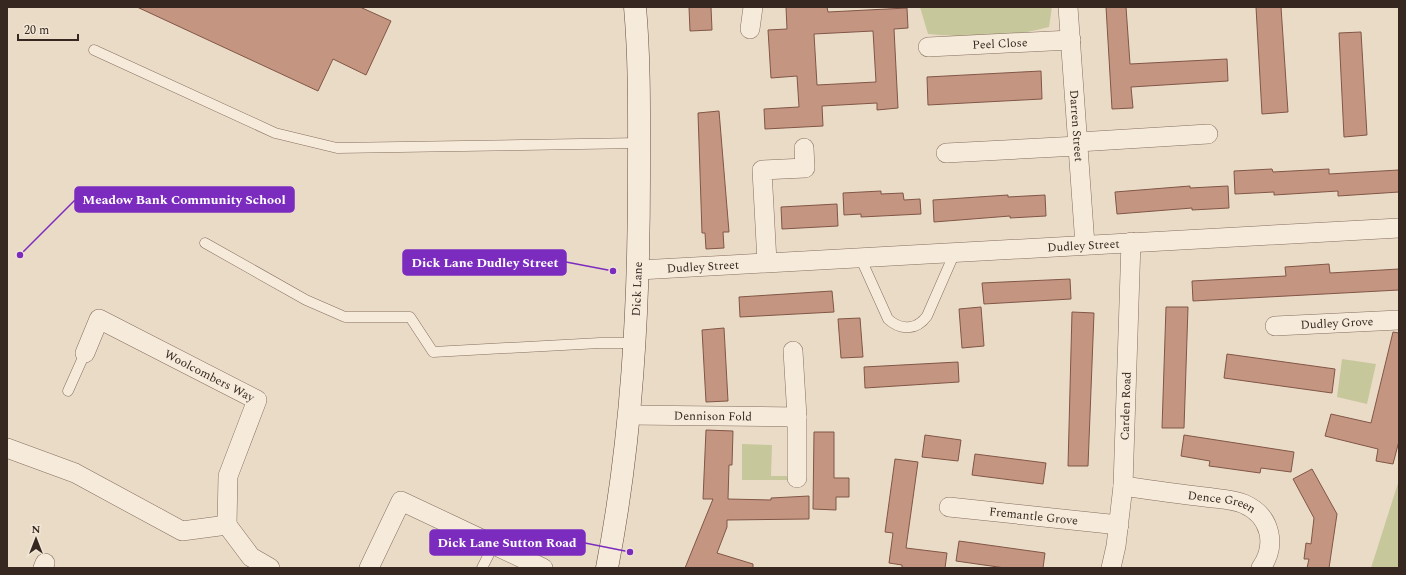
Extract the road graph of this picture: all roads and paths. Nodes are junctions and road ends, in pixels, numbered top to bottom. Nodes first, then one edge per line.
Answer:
1 (635, 7) edge
2 (753, 7) edge
3 (1068, 7) edge
4 (750, 29) dead end
5 (1071, 40) junction
6 (928, 47) dead end
7 (94, 50) dead end
8 (1208, 134) dead end
9 (639, 143) junction
10 (1078, 144) junction
11 (804, 148) dead end
12 (946, 153) dead end
13 (1399, 228) edge
14 (1131, 242) junction
15 (205, 243) dead end
16 (1085, 245) junction
17 (955, 252) junction
18 (860, 258) junction
19 (767, 262) junction
20 (639, 270) junction
21 (1399, 320) edge
22 (1275, 326) dead end
23 (634, 343) junction
24 (793, 351) dead end
25 (85, 353) joint
26 (68, 391) dead end
27 (629, 415) junction
28 (797, 417) junction
29 (7, 448) edge
30 (797, 478) dead end
31 (1123, 486) junction
32 (949, 507) dead end
33 (227, 525) junction
34 (1119, 525) junction
35 (494, 544) junction
36 (270, 568) edge
37 (369, 568) edge
38 (482, 568) edge
39 (543, 568) edge
40 (607, 568) edge
41 (1113, 568) edge
42 (1261, 568) edge

1 - 9 street, Dick Lane
2 - 4 street
3 - 5 street, Darren Street
5 - 6 street, Peel Close
5 - 10 street, Darren Street
7 - 9 lane
8 - 10 street
9 - 20 street, Dick Lane
10 - 12 street
10 - 16 street, Darren Street
11 - 19 street
13 - 14 street, Dudley Street
14 - 16 street, Dudley Street
14 - 31 street, Carden Road
15 - 23 lane
16 - 17 street, Dudley Street
17 - 18 street, Dudley Street
17 - 18 lane
18 - 19 street, Dudley Street
19 - 20 street, Dudley Street
20 - 23 street, Dick Lane
21 - 22 street, Dudley Grove
23 - 27 street, Dick Lane
24 - 28 street
25 - 26 lane
25 - 33 street, Woolcombers Way
27 - 28 street, Dennison Fold
27 - 40 street, Dick Lane
28 - 30 street
29 - 33 street
31 - 34 street, Carden Road
31 - 42 street, Dence Green
32 - 34 street, Fremantle Grove
33 - 36 street
34 - 41 street, Carden Road
35 - 37 street
35 - 38 lane
35 - 39 street

